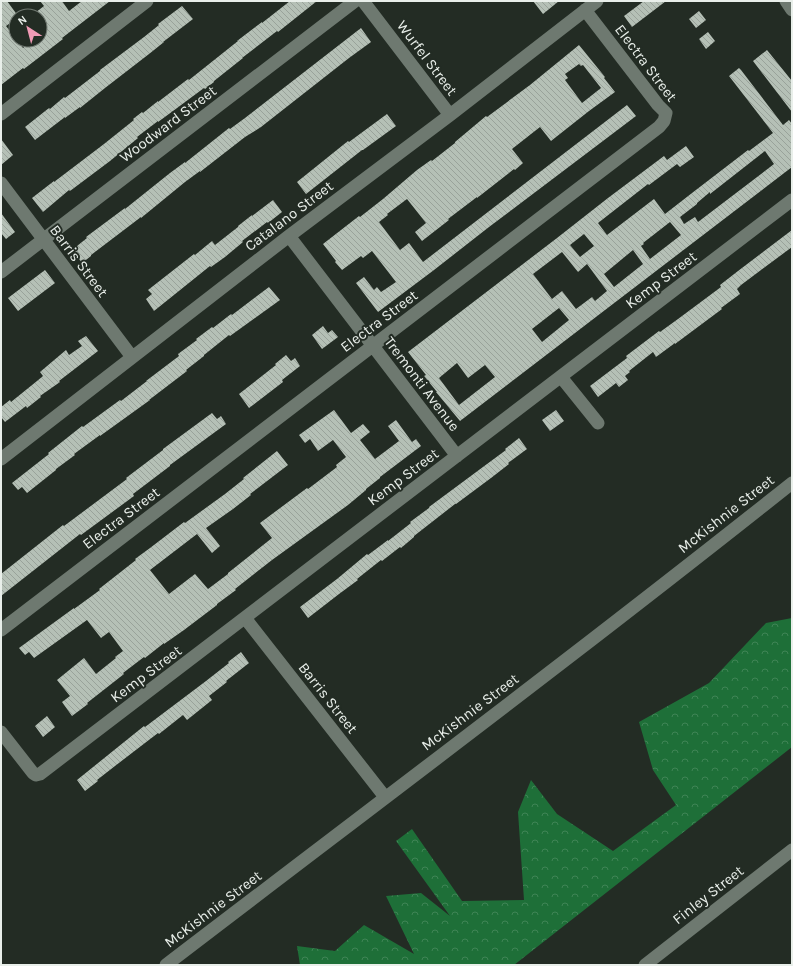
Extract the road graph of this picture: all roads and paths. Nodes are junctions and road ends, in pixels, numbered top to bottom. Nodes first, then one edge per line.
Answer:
1 (147, 1) edge
2 (355, 1) edge
3 (363, 1) edge
4 (597, 1) edge
5 (786, 1) edge
6 (585, 10) junction
7 (792, 10) edge
8 (1, 114) edge
9 (450, 115) junction
10 (1, 184) edge
11 (792, 200) edge
12 (289, 236) junction
13 (43, 240) junction
14 (1, 272) edge
15 (373, 346) junction
16 (132, 357) junction
17 (561, 376) junction
18 (598, 423) dead end
19 (457, 456) junction
20 (1, 459) edge
21 (792, 483) edge
22 (245, 618) junction
23 (1, 630) edge
24 (1, 732) edge
25 (385, 797) junction
26 (792, 850) edge
27 (166, 965) edge
28 (645, 965) edge

1 - 8 street
2 - 13 street, Woodward Street
3 - 9 street, Wurfel Street
4 - 6 street, Catalano Street
5 - 7 street
6 - 9 street, Catalano Street
6 - 15 street, Electra Street
9 - 12 street, Catalano Street
10 - 13 street, Barris Street
11 - 17 street, Kemp Street
12 - 15 street, Tremonti Avenue
12 - 16 street, Catalano Street
13 - 14 street, Woodward Street
13 - 16 street, Barris Street
15 - 19 street, Tremonti Avenue
15 - 23 street, Electra Street
16 - 20 street, Catalano Street
17 - 18 street
17 - 19 street, Kemp Street
19 - 22 street, Kemp Street
21 - 25 street, McKishnie Street
22 - 24 street, Kemp Street
22 - 25 street, Barris Street
25 - 27 street, McKishnie Street
26 - 28 street, Finley Street

